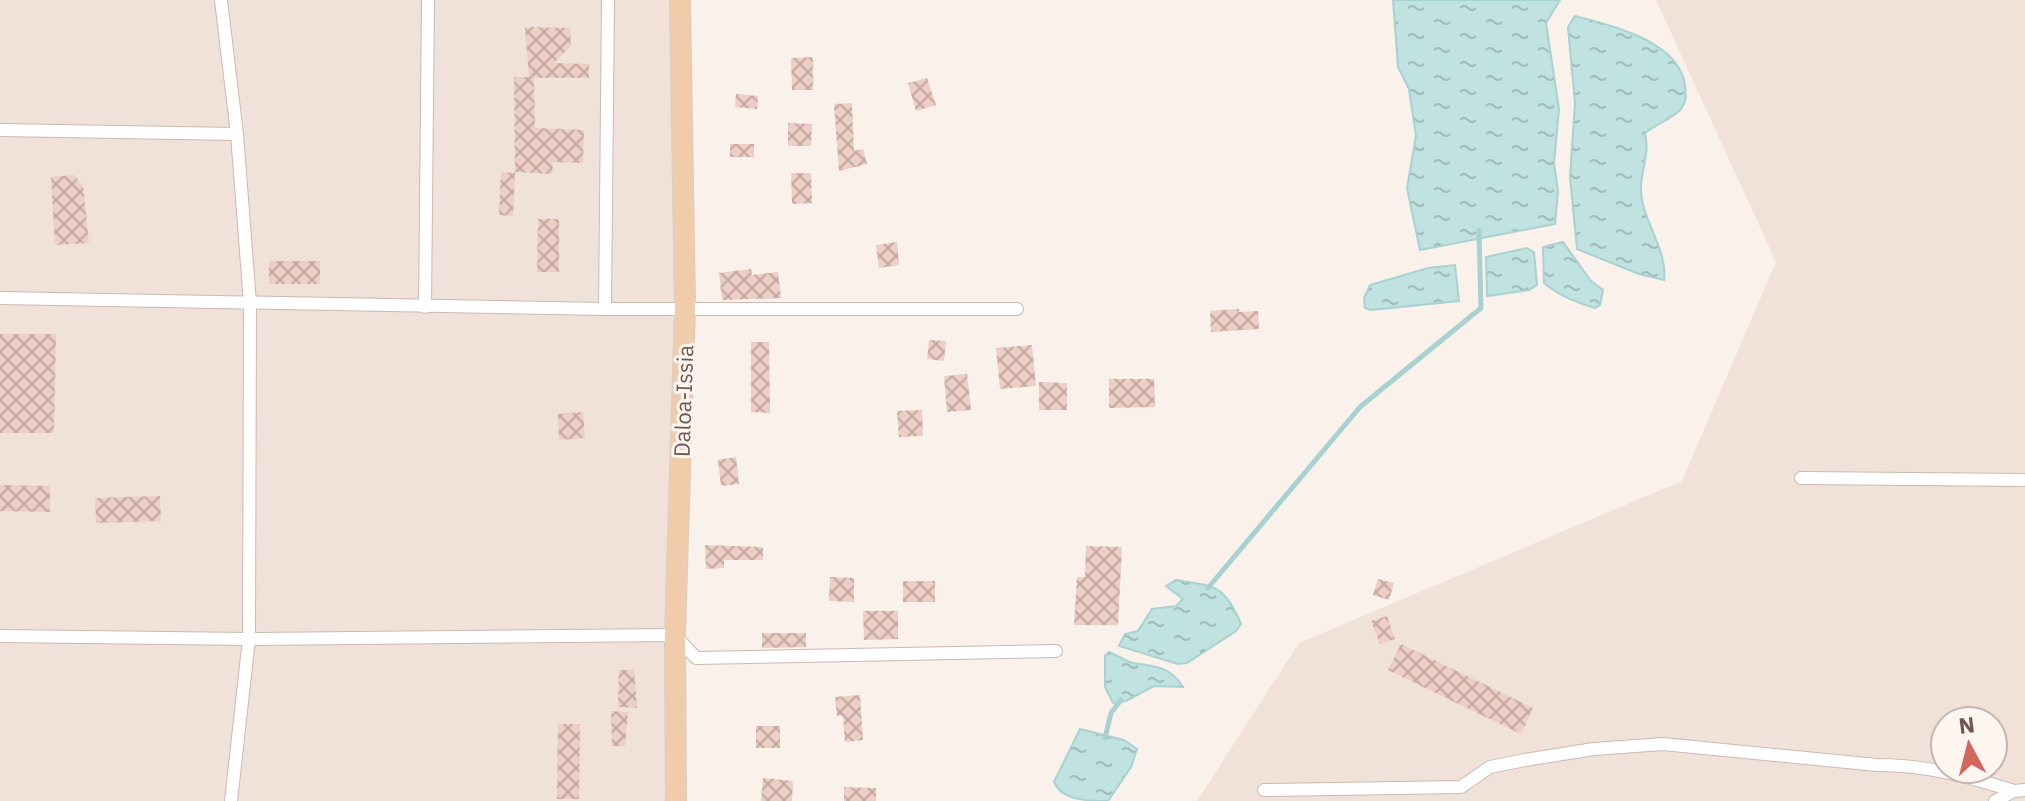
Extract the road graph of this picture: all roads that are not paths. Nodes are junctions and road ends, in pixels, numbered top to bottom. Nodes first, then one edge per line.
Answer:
1 (221, 0) edge
2 (428, 0) edge
3 (608, 0) edge
4 (680, 0) edge
5 (0, 130) edge
6 (237, 134) junction
7 (0, 298) edge
8 (250, 303) junction
9 (425, 307) junction
10 (685, 307) junction
11 (605, 309) junction
12 (1017, 309) dead end
13 (1801, 478) dead end
14 (2025, 480) edge
15 (675, 635) junction
16 (0, 636) edge
17 (249, 639) junction
18 (1056, 651) dead end
19 (1461, 787) junction
20 (1264, 790) dead end
21 (2020, 790) edge
22 (231, 801) edge
23 (676, 801) edge
24 (1463, 801) edge
25 (1995, 801) edge

1 - 6 street
2 - 9 street
3 - 11 street
4 - 10 main road, Daloa-Issia
5 - 6 street
6 - 8 street
7 - 8 street
8 - 9 street
8 - 17 street
9 - 11 street
10 - 11 street
10 - 12 street
10 - 15 main road, Daloa-Issia
13 - 14 street
15 - 17 street
15 - 18 street
15 - 23 main road, Daloa-Issia
16 - 17 street
17 - 22 street
19 - 20 street
19 - 21 street
19 - 24 street
21 - 25 street

